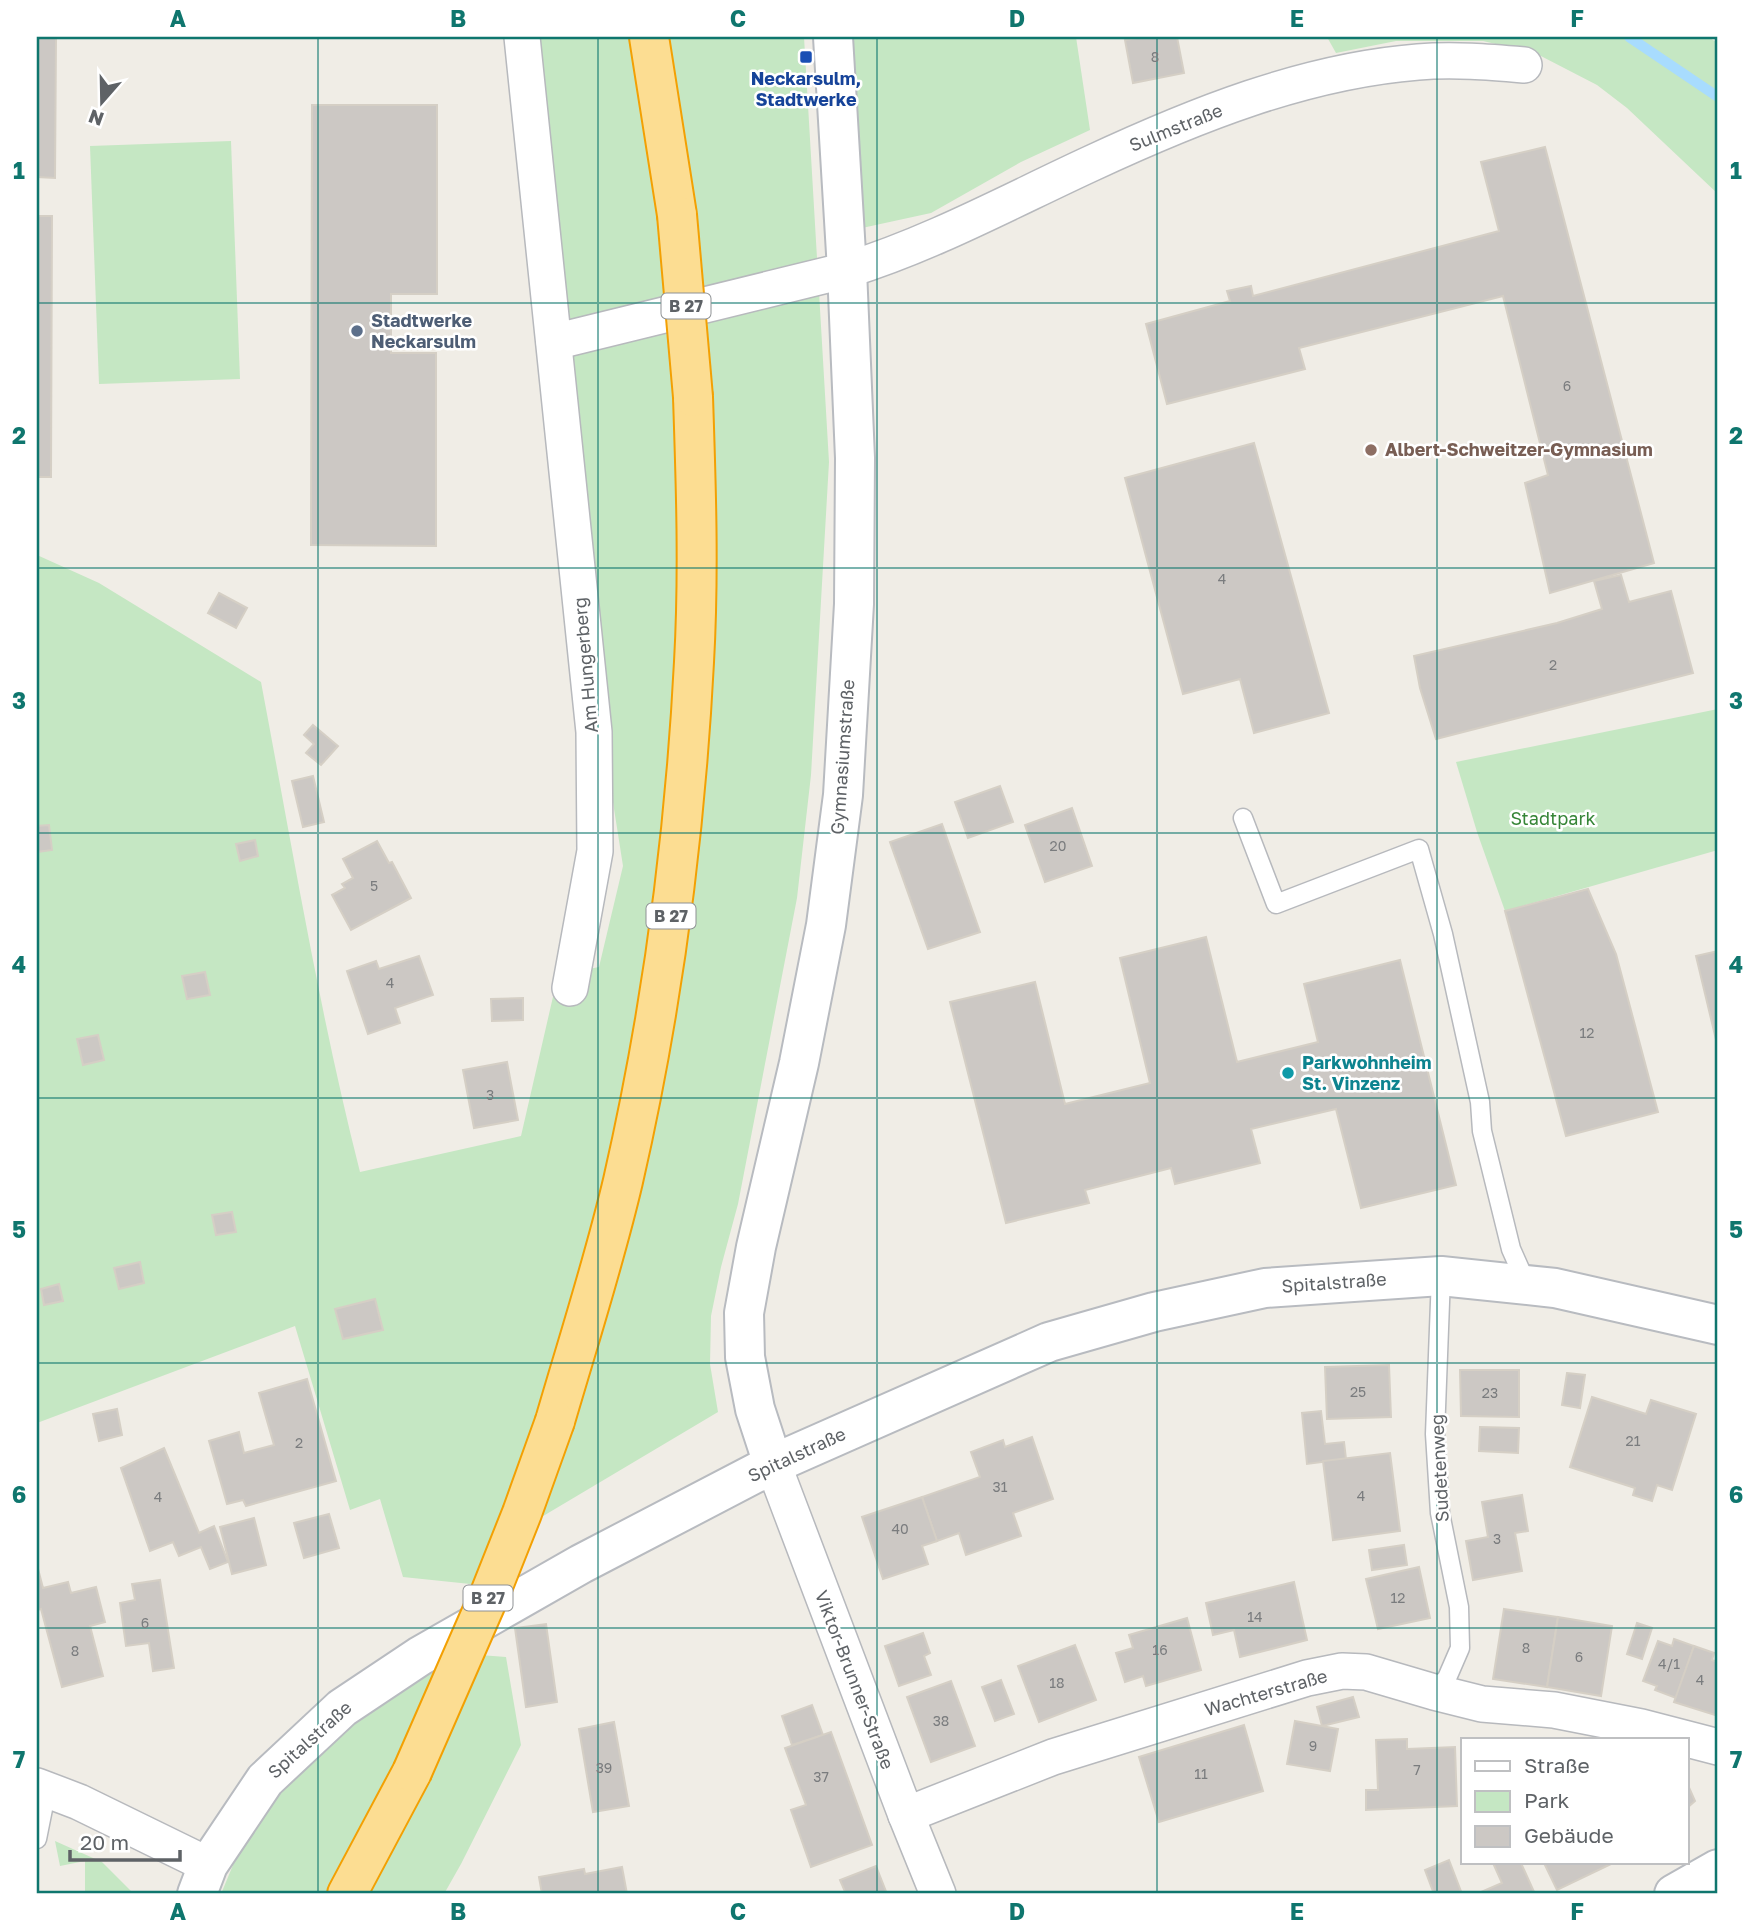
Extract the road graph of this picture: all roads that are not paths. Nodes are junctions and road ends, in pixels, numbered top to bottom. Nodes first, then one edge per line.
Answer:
1 (522, 37) edge
2 (649, 37) edge
3 (833, 37) edge
4 (1524, 65) dead end
5 (847, 270) junction
6 (554, 342) junction
7 (1243, 818) dead end
8 (570, 988) dead end
9 (1441, 1276) junction
10 (1527, 1284) junction
11 (1718, 1325) edge
12 (773, 1464) junction
13 (1434, 1692) junction
14 (1683, 1738) edge
15 (1688, 1739) edge
16 (1718, 1747) edge
17 (42, 1787) edge
18 (905, 1815) junction
19 (37, 1839) edge
20 (1718, 1869) edge
21 (203, 1880) edge
22 (347, 1894) edge
23 (938, 1894) edge
24 (1674, 1894) edge

1 - 6 street, Am Hungerberg
2 - 22 highway, B 27, bridge
3 - 5 main road, Gymnasiumstraße
4 - 5 street, Sulmstraße
5 - 6 street
5 - 12 main road, Gymnasiumstraße
6 - 8 street, Am Hungerberg
7 - 10 lane
9 - 10 main road, Spitalstraße
9 - 12 main road, Spitalstraße
9 - 13 lane, Sudetenweg
10 - 11 main road, Spitalstraße
12 - 18 street, Viktor-Brunner-Straße
12 - 21 main road, Spitalstraße
13 - 14 street, Wachterstraße
13 - 18 street, Wachterstraße
15 - 16 street, Wachterstraße
17 - 19 lane
17 - 21 street
18 - 23 street, Viktor-Brunner-Straße
20 - 24 main road

